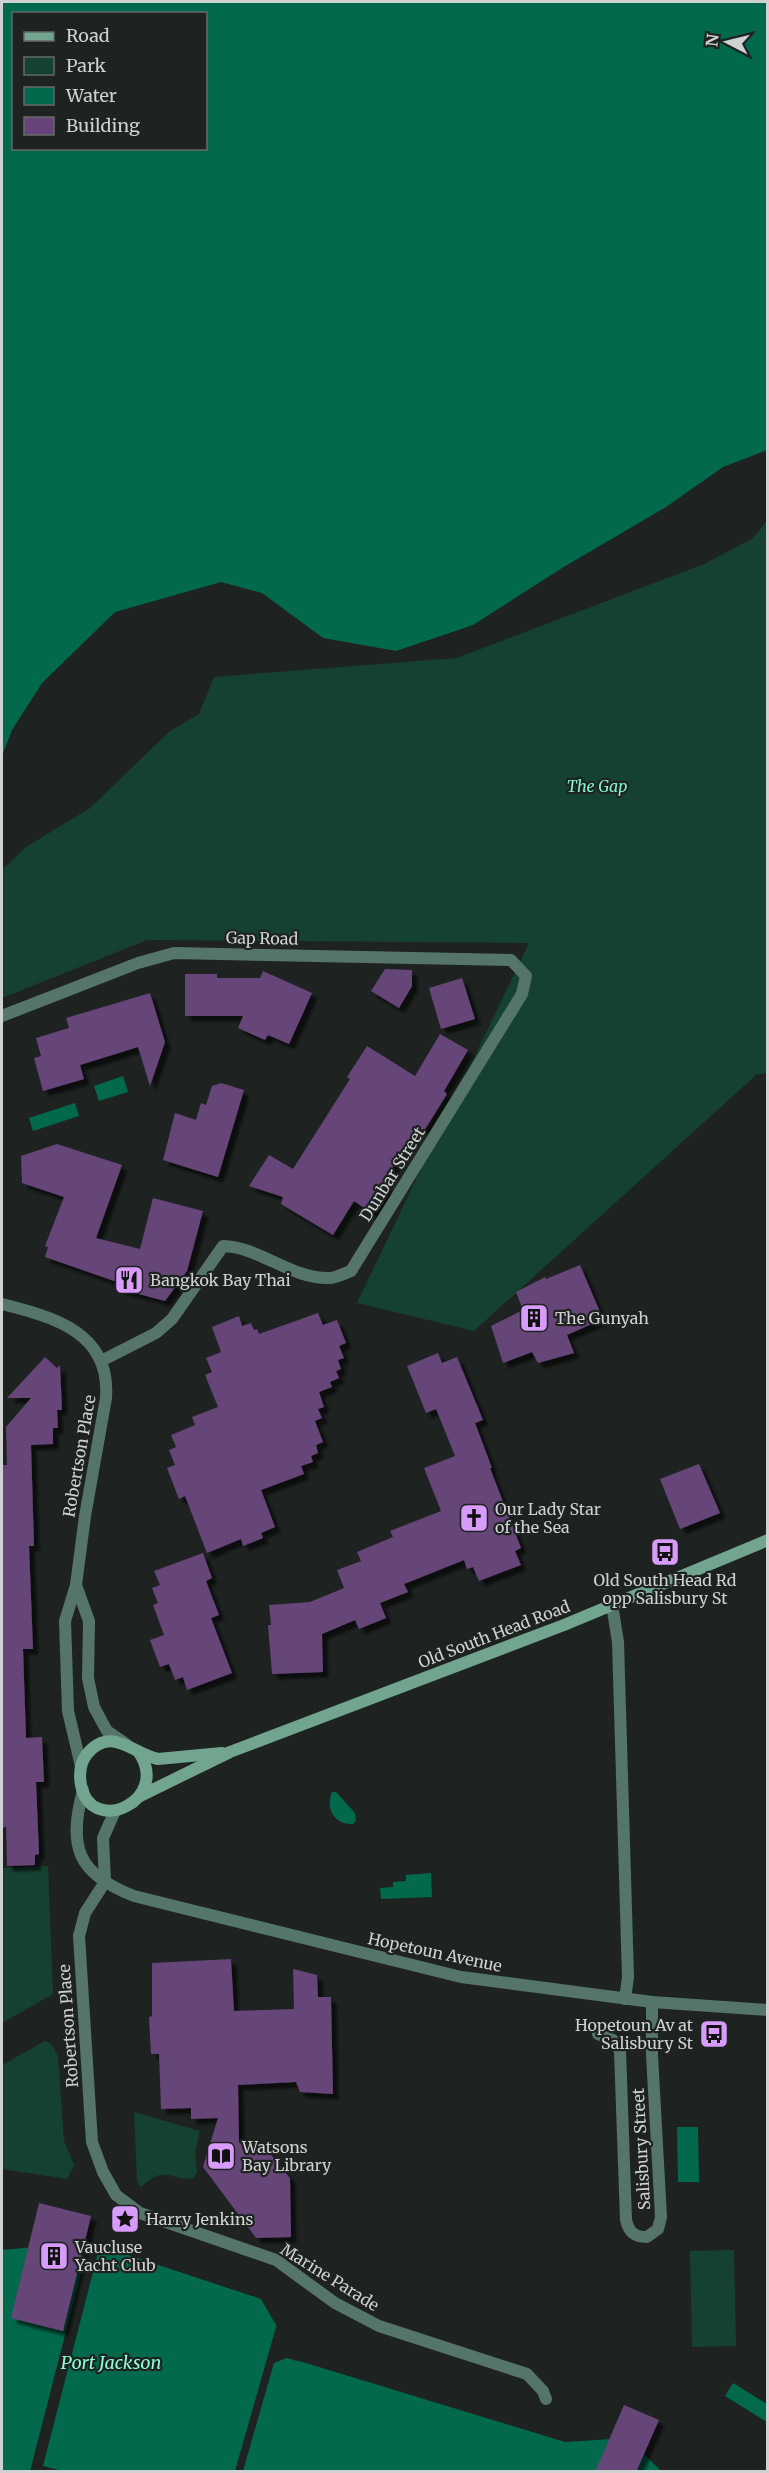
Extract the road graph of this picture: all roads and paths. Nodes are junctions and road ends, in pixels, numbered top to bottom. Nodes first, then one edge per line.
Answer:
1 (526, 976) joint
2 (2, 1016) edge
3 (2, 1304) edge
4 (101, 1361) junction
5 (768, 1540) edge
6 (76, 1585) junction
7 (612, 1605) junction
8 (126, 1744) junction
9 (138, 1751) junction
10 (230, 1752) junction
11 (81, 1766) junction
12 (82, 1790) junction
13 (140, 1796) junction
14 (115, 1811) junction
15 (105, 1882) junction
16 (625, 1999) junction
17 (652, 2002) junction
18 (768, 2010) edge
19 (598, 2034) dead end
20 (103, 2172) joint
21 (546, 2399) dead end

1 - 2 street, Gap Road
1 - 4 street, Dunbar Street
3 - 4 street
4 - 6 street, Robertson Place
5 - 7 main road, Old South Head Road
6 - 8 street, Robertson Place
6 - 11 street, Robertson Place
7 - 10 main road, Old South Head Road
7 - 16 street
8 - 9 main road
8 - 11 main road
9 - 10 main road, Old South Head Road
9 - 13 main road
10 - 13 main road, Old South Head Road
11 - 12 main road
12 - 14 main road
12 - 15 street, Hopetoun Avenue
13 - 14 main road
14 - 15 street
15 - 16 street, Hopetoun Avenue
15 - 20 street, Robertson Place
16 - 17 street, Hopetoun Avenue
17 - 18 street, Hopetoun Avenue
17 - 19 street, Salisbury Street
20 - 21 street, Marine Parade

